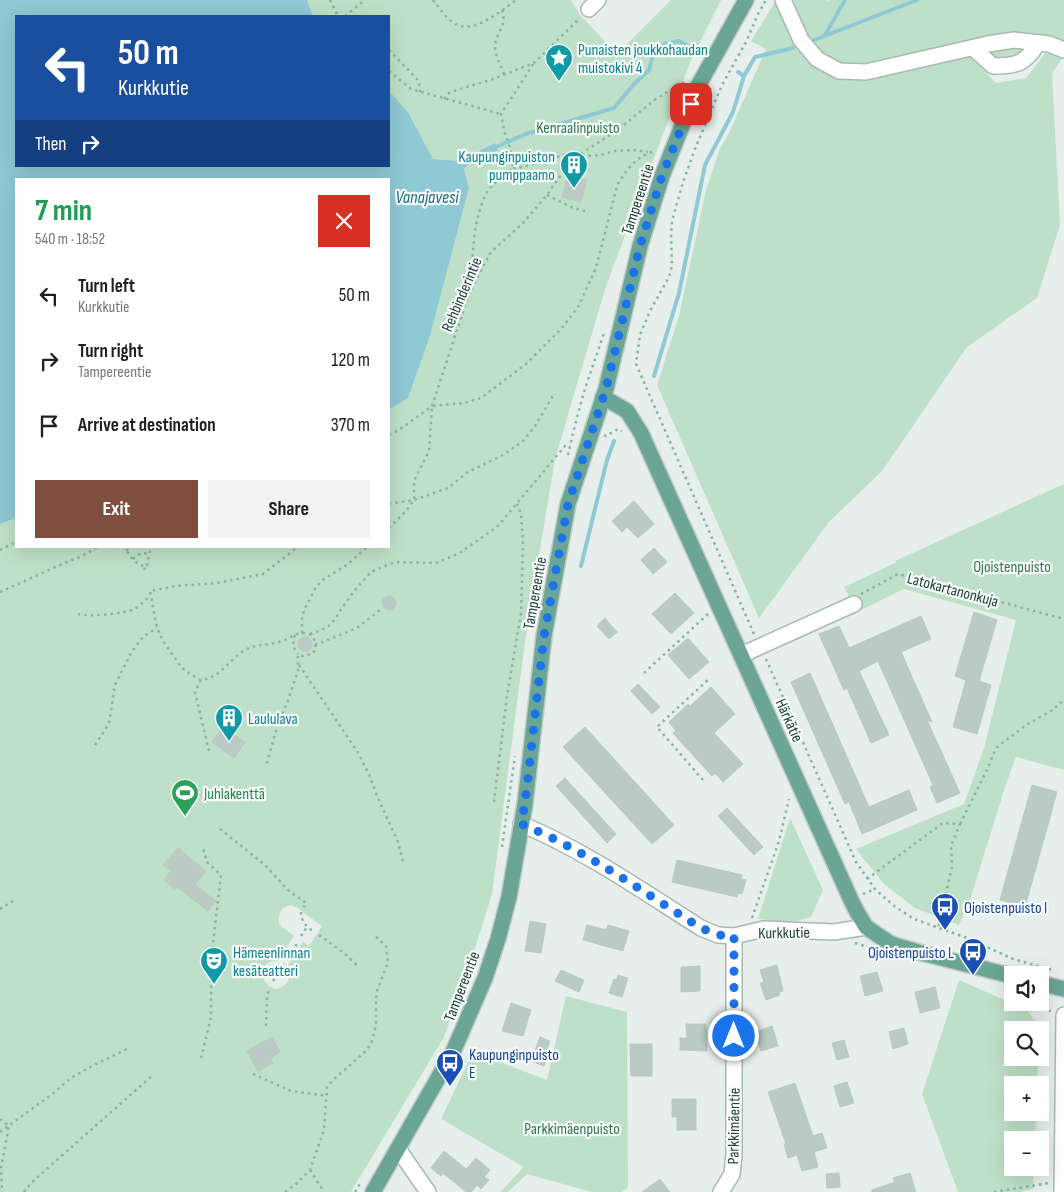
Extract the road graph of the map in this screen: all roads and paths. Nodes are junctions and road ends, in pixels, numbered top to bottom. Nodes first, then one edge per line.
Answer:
1 (330, 0) edge
2 (365, 0) edge
3 (433, 0) edge
4 (516, 0) edge
5 (746, 0) edge
6 (766, 0) edge
7 (783, 0) edge
8 (593, 5) edge
9 (502, 10) junction
10 (338, 15) edge
11 (347, 15) edge
12 (1038, 43) junction
13 (973, 48) junction
14 (1064, 50) edge
15 (390, 51) edge
16 (534, 63) junction
17 (390, 72) edge
18 (504, 74) junction
19 (686, 81) dead end
20 (420, 92) junction
21 (444, 99) junction
22 (501, 114) junction
23 (657, 150) dead end
24 (649, 152) junction
25 (579, 155) junction
26 (513, 168) junction
27 (547, 195) junction
28 (585, 211) dead end
29 (470, 291) junction
30 (598, 352) dead end
31 (554, 394) dead end
32 (603, 397) junction
33 (432, 406) junction
34 (390, 434) edge
35 (570, 445) junction
36 (568, 455) dead end
37 (414, 500) junction
38 (390, 504) edge
39 (517, 504) junction
40 (390, 527) edge
41 (15, 542) edge
42 (96, 548) edge
43 (125, 548) edge
44 (130, 548) edge
45 (151, 548) edge
46 (296, 548) edge
47 (366, 548) edge
48 (0, 550) edge
49 (126, 551) junction
50 (150, 554) junction
51 (133, 559) junction
52 (144, 566) junction
53 (145, 570) dead end
54 (0, 592) edge
55 (150, 596) junction
56 (718, 604) junction
57 (854, 604) joint
58 (380, 610) dead end
59 (78, 614) dead end
60 (1064, 619) edge
61 (157, 628) junction
62 (302, 633) junction
63 (310, 634) junction
64 (295, 635) junction
65 (316, 645) junction
66 (760, 647) junction
67 (298, 655) junction
68 (742, 655) junction
69 (298, 664) junction
70 (644, 673) dead end
71 (710, 678) dead end
72 (201, 680) junction
73 (1064, 700) edge
74 (95, 745) dead end
75 (516, 748) dead end
76 (209, 751) dead end
77 (266, 766) dead end
78 (703, 780) dead end
79 (790, 797) dead end
80 (494, 802) dead end
81 (521, 824) junction
82 (960, 824) junction
83 (220, 829) dead end
84 (203, 848) dead end
85 (501, 855) dead end
86 (404, 865) dead end
87 (867, 879) junction
88 (16, 899) dead end
89 (304, 907) dead end
90 (0, 909) edge
91 (301, 912) dead end
92 (307, 927) junction
93 (866, 927) junction
94 (938, 928) junction
95 (314, 932) dead end
96 (750, 933) junction
97 (319, 935) dead end
98 (301, 936) dead end
99 (734, 936) junction
100 (376, 937) dead end
101 (296, 944) dead end
102 (288, 957) dead end
103 (284, 964) dead end
104 (359, 967) dead end
105 (1057, 972) dead end
106 (1004, 974) edge
107 (273, 982) dead end
108 (1049, 985) edge
109 (269, 989) dead end
110 (1064, 989) edge
111 (1064, 1015) edge
112 (266, 1026) dead end
113 (127, 1049) dead end
114 (201, 1058) dead end
115 (253, 1074) dead end
116 (153, 1075) dead end
117 (327, 1096) junction
118 (0, 1119) edge
119 (9, 1126) junction
120 (0, 1132) edge
121 (398, 1149) junction
122 (310, 1170) junction
123 (363, 1178) dead end
124 (1049, 1183) dead end
125 (725, 1191) edge
126 (2, 1192) edge
127 (24, 1192) edge
128 (285, 1192) edge
129 (324, 1192) edge
130 (355, 1192) edge
131 (373, 1192) edge
132 (428, 1192) edge
133 (994, 1192) edge
134 (1062, 1192) edge

1 - 10 path
2 - 11 path
3 - 9 path
4 - 9 path
5 - 32 main road, Tampereentie
6 - 66 path
7 - 13 street
8 - 16 path
9 - 18 path
12 - 13 street
12 - 13 street
12 - 14 street
15 - 20 path
16 - 18 path
16 - 22 path
17 - 20 path
18 - 21 path
19 - 25 path, Rehbinderintie
20 - 21 path
21 - 22 path
22 - 26 path
23 - 24 path
24 - 25 path
24 - 33 path
25 - 26 path
25 - 27 path, Rehbinderintie
26 - 29 path
27 - 28 path
27 - 29 path, Rehbinderintie
29 - 33 path, Rehbinderintie
30 - 35 path
31 - 37 path
32 - 56 main road, Härkätie
32 - 81 main road, Tampereentie
33 - 34 path
33 - 37 path, Rehbinderintie
35 - 36 path
35 - 39 path
37 - 38 path
37 - 40 path
39 - 63 path
39 - 80 path
41 - 48 path
42 - 54 path
43 - 49 path
44 - 49 path
45 - 50 path
46 - 55 path
47 - 62 path
49 - 51 path
50 - 51 path
50 - 52 path
51 - 52 path
52 - 53 path
55 - 59 path
55 - 61 path
56 - 68 main road, Härkätie
56 - 70 path
57 - 60 path, Latokartanonkuja
57 - 66 street
58 - 65 path
61 - 72 path
61 - 74 path
62 - 63 path
62 - 64 path
63 - 65 path
64 - 67 path
64 - 72 path
65 - 67 path
66 - 68 street
66 - 87 path
67 - 69 path
68 - 93 main road, Härkätie
69 - 77 path
69 - 86 path
71 - 78 path
72 - 76 path
73 - 82 path
75 - 85 path
79 - 96 path
81 - 99 street, Kurkkutie
81 - 121 main road, Tampereentie
82 - 87 path
82 - 94 path
83 - 89 path
84 - 114 path
87 - 94 path
88 - 90 path
91 - 92 path
92 - 95 path
92 - 98 path
93 - 96 street, Kurkkutie
93 - 106 main road, Härkätie
94 - 105 path
96 - 99 street, Kurkkutie
97 - 104 path
99 - 125 street, Parkkimäentie
100 - 117 path
101 - 102 path
103 - 107 path
108 - 110 main road
109 - 112 path
111 - 134 street
113 - 119 path
115 - 117 path
116 - 127 path
117 - 122 path
118 - 119 path
119 - 120 path
119 - 126 path
121 - 131 main road, Tampereentie
121 - 132 street
122 - 128 path
122 - 129 path
123 - 130 path
124 - 133 path

